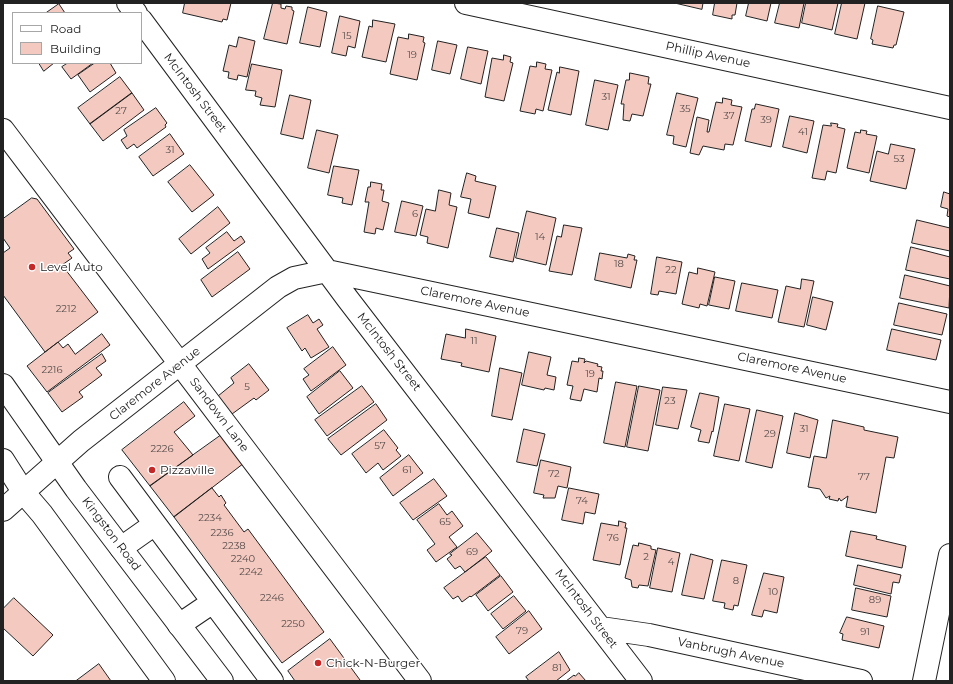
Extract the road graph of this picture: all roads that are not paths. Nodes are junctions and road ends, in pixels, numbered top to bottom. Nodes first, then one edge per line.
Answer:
1 (128, 3) edge
2 (466, 3) edge
3 (135, 12) edge
4 (142, 21) edge
5 (950, 108) edge
6 (3, 130) edge
7 (327, 271) junction
8 (180, 364) junction
9 (3, 385) edge
10 (950, 402) edge
11 (3, 460) edge
12 (58, 462) junction
13 (120, 477) dead end
14 (24, 493) junction
15 (3, 510) edge
16 (155, 524) junction
17 (121, 548) junction
18 (950, 555) edge
19 (213, 602) junction
20 (179, 625) junction
21 (601, 628) junction
22 (164, 681) edge
23 (222, 681) edge
24 (272, 681) edge
25 (420, 681) edge
26 (641, 681) edge
27 (861, 681) edge
28 (924, 681) edge

1 - 3 street
2 - 5 street, Phillip Avenue
4 - 7 street, McIntosh Street
6 - 8 street, Sandown Lane
7 - 8 street, Claremore Avenue
7 - 10 street, Claremore Avenue
7 - 21 street, McIntosh Street
8 - 12 street, Claremore Avenue
8 - 25 street, Sandown Lane
9 - 12 street, Kingston Road
11 - 14 street
12 - 14 street, Claremore Avenue
12 - 17 street, Kingston Road
13 - 16 street
14 - 15 street, Claremore Avenue
14 - 22 street
16 - 17 street
16 - 19 street
17 - 20 street, Kingston Road
18 - 28 street
19 - 20 street
19 - 24 street
20 - 23 street, Kingston Road
21 - 26 street, McIntosh Street
21 - 27 street, Vanbrugh Avenue

